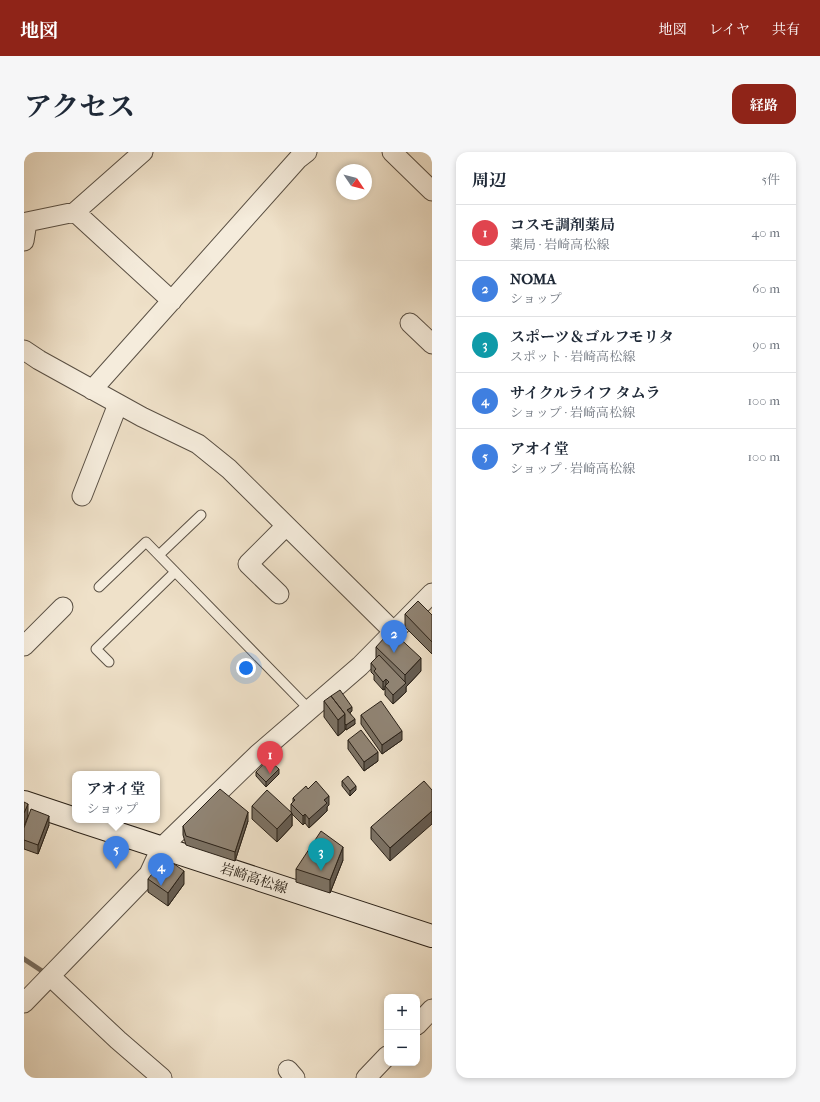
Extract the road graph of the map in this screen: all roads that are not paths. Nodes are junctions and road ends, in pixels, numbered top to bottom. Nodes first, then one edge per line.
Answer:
1 (143, 152) edge
2 (307, 152) edge
3 (392, 152) edge
4 (432, 191) edge
5 (75, 212) junction
6 (26, 221) edge
7 (24, 241) edge
8 (172, 301) junction
9 (410, 323) dead end
10 (432, 344) edge
11 (24, 350) edge
12 (92, 390) junction
13 (118, 404) junction
14 (82, 496) dead end
15 (201, 515) dead end
16 (286, 526) junction
17 (159, 555) junction
18 (175, 572) junction
19 (99, 587) dead end
20 (279, 594) dead end
21 (429, 603) edge
22 (63, 607) dead end
23 (394, 632) junction
24 (24, 646) edge
25 (109, 662) dead end
26 (309, 709) junction
27 (24, 802) edge
28 (72, 819) edge
29 (85, 823) edge
30 (161, 848) junction
31 (432, 936) edge
32 (50, 976) junction
33 (24, 1004) edge
34 (432, 1009) edge
35 (420, 1022) edge
36 (384, 1059) edge
37 (162, 1078) edge
38 (366, 1078) edge

1 - 5 street
2 - 8 street
3 - 4 street
5 - 6 street
5 - 8 street
6 - 7 street
8 - 12 street
9 - 10 street
11 - 12 street
12 - 13 street
13 - 14 street
13 - 16 street
15 - 17 lane
16 - 20 street
16 - 23 street
17 - 18 lane
17 - 19 lane
18 - 25 lane
18 - 26 lane
21 - 23 street
22 - 24 street
23 - 26 street
26 - 30 street
27 - 28 main road, 岩崎高松線
29 - 30 main road, 岩崎高松線
30 - 31 main road, 岩崎高松線
30 - 32 street
32 - 33 street
32 - 37 street
34 - 35 street
36 - 38 street

